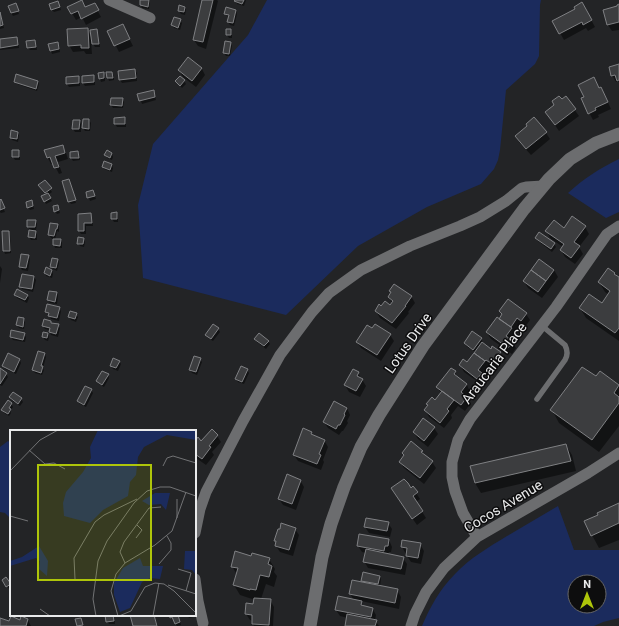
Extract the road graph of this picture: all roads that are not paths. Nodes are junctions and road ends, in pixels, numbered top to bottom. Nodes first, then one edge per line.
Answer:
1 (109, 0) edge
2 (150, 18) dead end
3 (619, 134) edge
4 (543, 186) junction
5 (619, 226) edge
6 (541, 326) junction
7 (537, 399) dead end
8 (619, 453) edge
9 (196, 527) edge
10 (477, 537) junction
11 (196, 586) edge
12 (203, 623) dead end
13 (310, 626) edge
14 (412, 626) edge

1 - 2 street
3 - 4 street, Lotus Drive
4 - 9 street
4 - 13 street, Lotus Drive
5 - 6 street, Araucaria Place
6 - 7 lane
6 - 10 street, Araucaria Place
8 - 10 street, Cocos Avenue
10 - 14 street, Cocos Avenue
11 - 12 street

